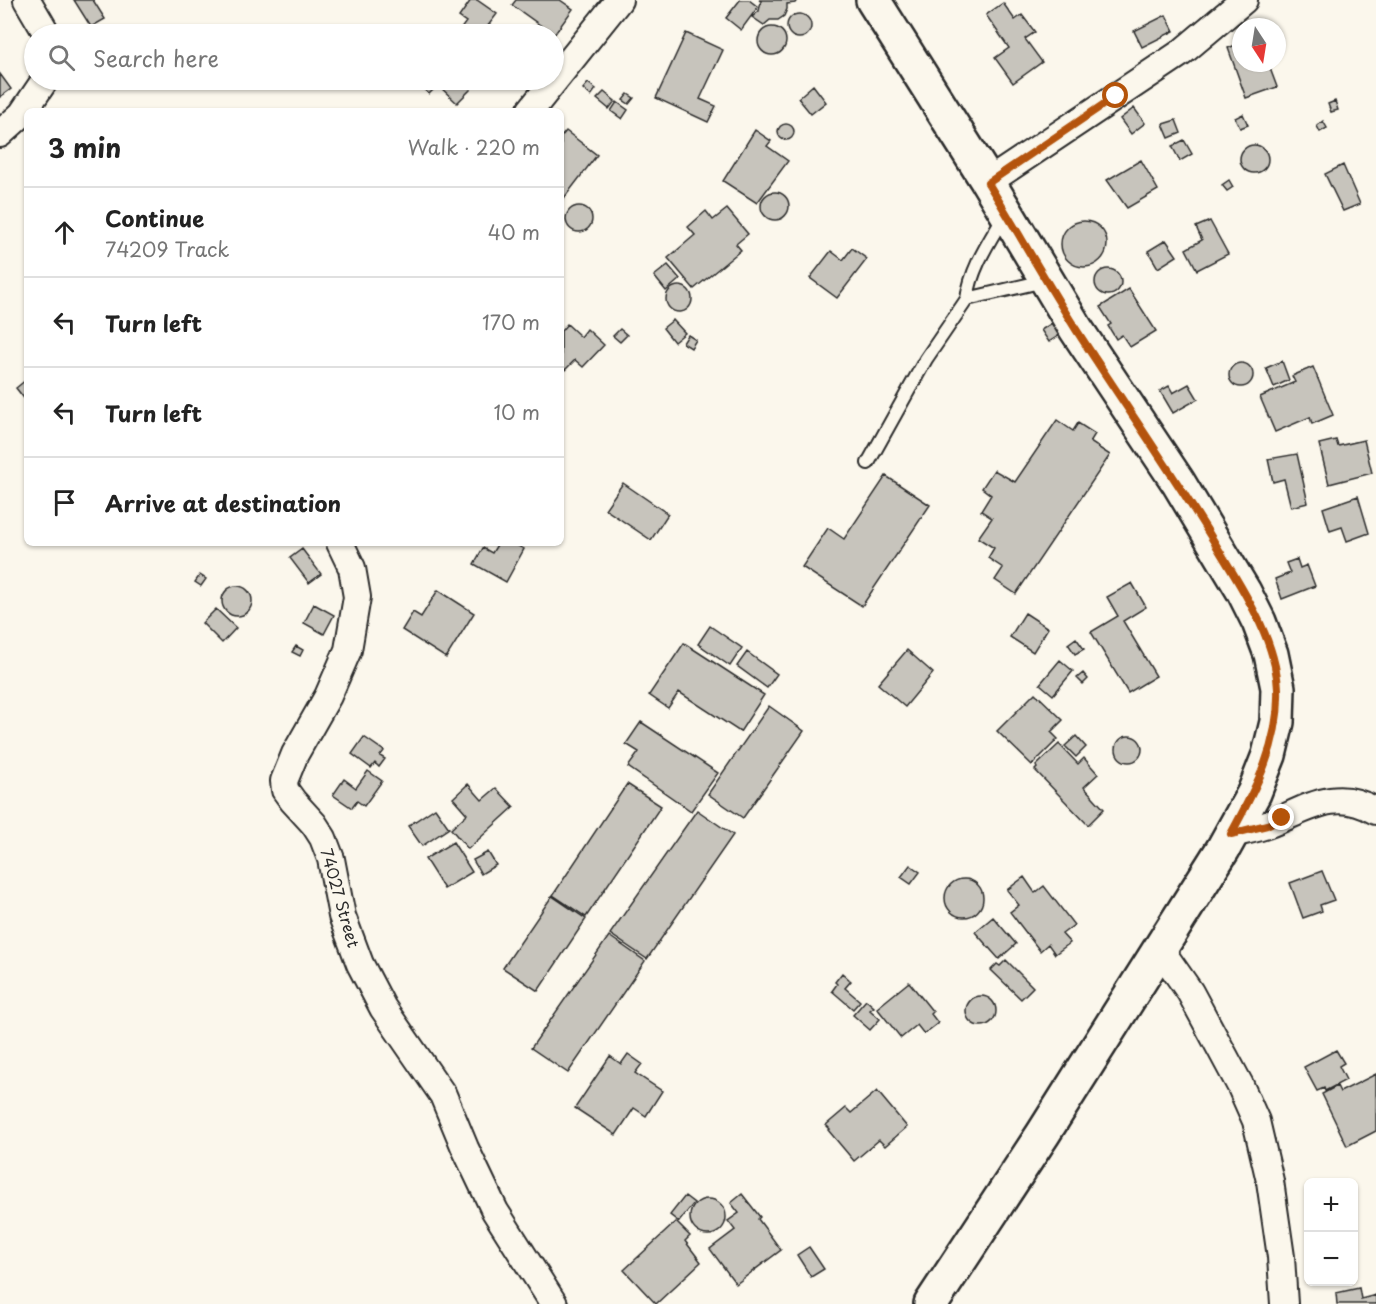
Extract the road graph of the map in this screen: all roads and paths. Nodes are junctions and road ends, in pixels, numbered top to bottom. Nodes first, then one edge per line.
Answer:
1 (27, 0) edge
2 (619, 0) edge
3 (873, 0) edge
4 (1244, 0) edge
5 (41, 24) edge
6 (564, 69) edge
7 (38, 90) edge
8 (547, 90) edge
9 (26, 108) edge
10 (532, 108) edge
11 (24, 111) edge
12 (0, 134) edge
13 (988, 183) junction
14 (1006, 212) junction
15 (1048, 280) junction
16 (967, 299) junction
17 (868, 463) dead end
18 (341, 546) edge
19 (1376, 811) edge
20 (1231, 834) junction
21 (1160, 948) junction
22 (554, 1304) edge
23 (931, 1304) edge
24 (1284, 1304) edge

1 - 5 street
2 - 6 street
3 - 13 street
4 - 13 street
7 - 9 street
8 - 10 street
11 - 12 street
13 - 14 street
14 - 15 street
14 - 16 lane
15 - 16 lane
15 - 20 street
16 - 17 lane
18 - 22 street, 74027 Street
19 - 20 street
20 - 21 street
21 - 23 street
21 - 24 street

